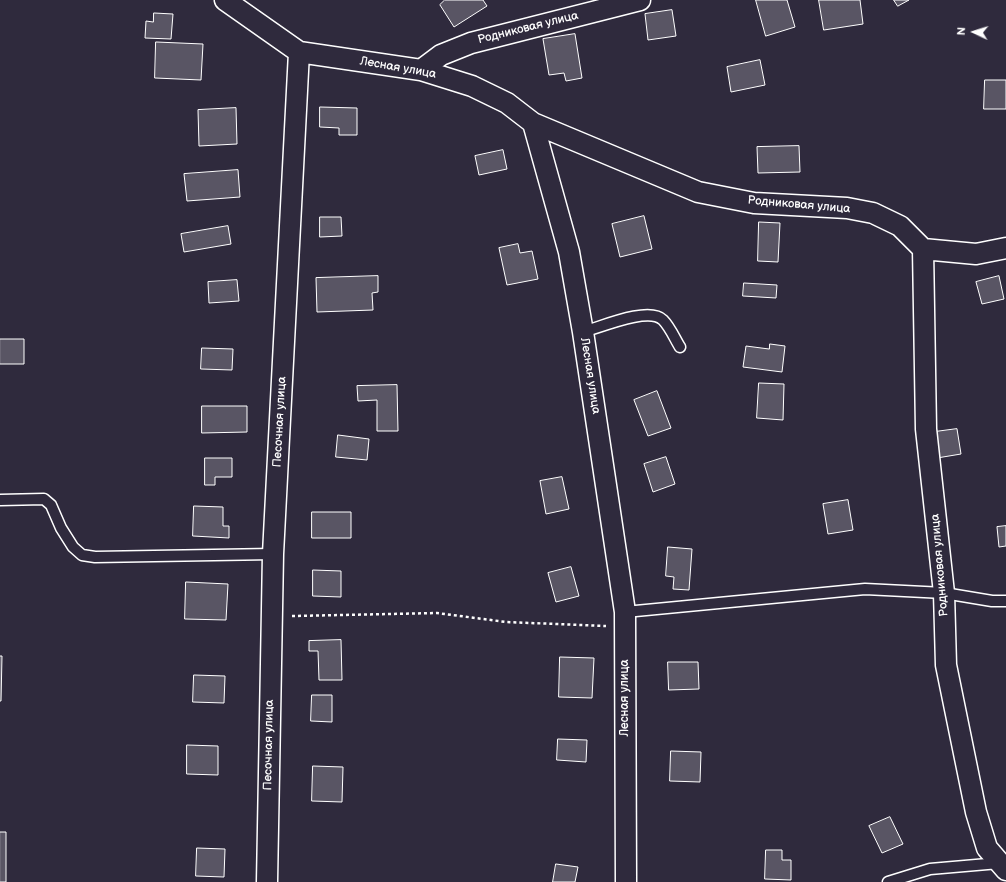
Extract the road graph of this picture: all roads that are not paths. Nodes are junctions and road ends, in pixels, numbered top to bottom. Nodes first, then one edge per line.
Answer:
1 (225, 0) edge
2 (640, 0) edge
3 (299, 52) junction
4 (421, 70) junction
5 (533, 123) junction
6 (1006, 248) edge
7 (923, 249) junction
8 (583, 332) junction
9 (680, 347) dead end
10 (0, 500) edge
11 (274, 554) junction
12 (944, 593) junction
13 (1006, 601) edge
14 (625, 620) junction
15 (1003, 867) edge
16 (267, 882) edge
17 (626, 882) edge
18 (888, 882) edge

1 - 3 street
2 - 4 street, Родниковая улица
3 - 4 street, Лесная улица
3 - 11 street, Песочная улица
4 - 5 street, Лесная улица
5 - 7 street, Родниковая улица
5 - 8 street, Лесная улица
6 - 7 street
7 - 12 street, Родниковая улица
8 - 9 lane
8 - 14 street, Лесная улица
10 - 11 lane
11 - 16 street, Песочная улица
12 - 13 lane
12 - 14 lane
12 - 15 street, Родниковая улица
14 - 17 street, Лесная улица
15 - 18 lane

